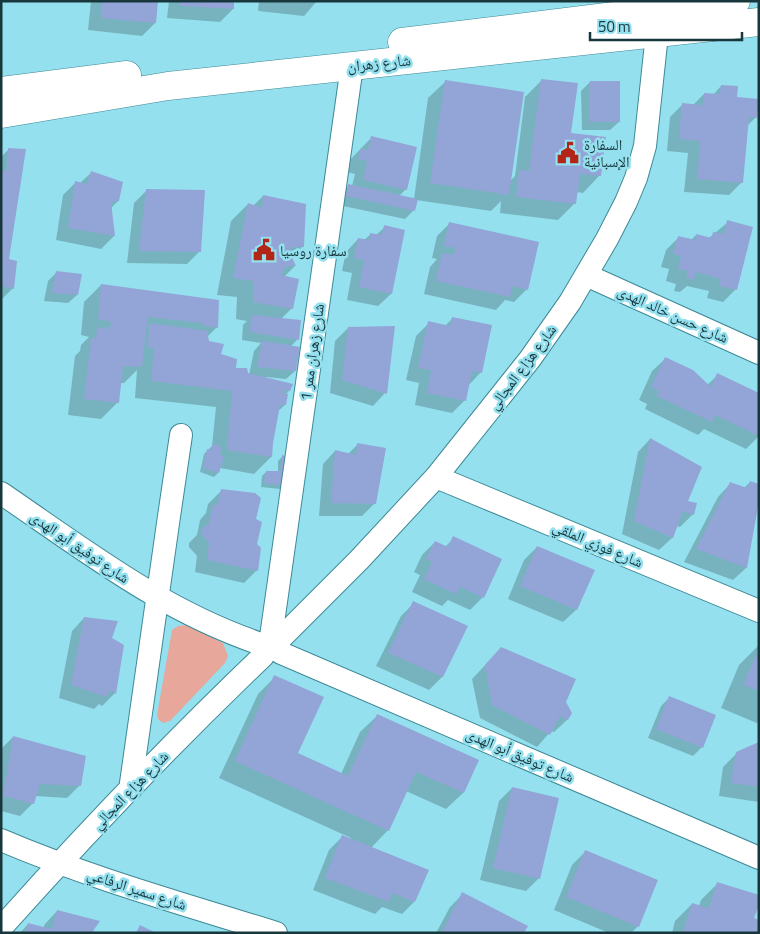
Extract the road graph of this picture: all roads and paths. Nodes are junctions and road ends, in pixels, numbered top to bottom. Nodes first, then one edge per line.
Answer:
1 (736, 1) edge
2 (759, 22) edge
3 (657, 34) junction
4 (352, 66) junction
5 (1, 91) edge
6 (1, 114) edge
7 (586, 275) junction
8 (759, 353) edge
9 (181, 435) dead end
10 (436, 477) junction
11 (1, 493) edge
12 (158, 599) junction
13 (759, 611) edge
14 (271, 646) junction
15 (130, 790) junction
16 (1, 840) edge
17 (759, 858) edge
18 (60, 863) junction
19 (1, 928) edge
20 (276, 933) edge

1 - 5 main road, شارع زهران
2 - 3 main road, شارع زهران
3 - 4 main road, شارع زهران
3 - 7 street, شارع هزاع المجالي
4 - 6 main road, شارع زهران
4 - 14 street, شارع زهران ممر 1
7 - 8 street, شارع حسن خالد الهدى
7 - 10 street, شارع هزاع المجالي
9 - 12 street
10 - 13 street, شارع فوزي الملقي
10 - 14 street, شارع هزاع المجالي
11 - 12 street, شارع توفيق أبو الهدى
12 - 14 street, شارع توفيق أبو الهدى
12 - 15 street
14 - 15 street, شارع هزاع المجالي
14 - 17 street, شارع توفيق أبو الهدى
15 - 18 street, شارع هزاع المجالي
16 - 18 street, شارع سمير الرفاعي
18 - 19 street, شارع هزاع المجالي
18 - 20 street, شارع سمير الرفاعي

